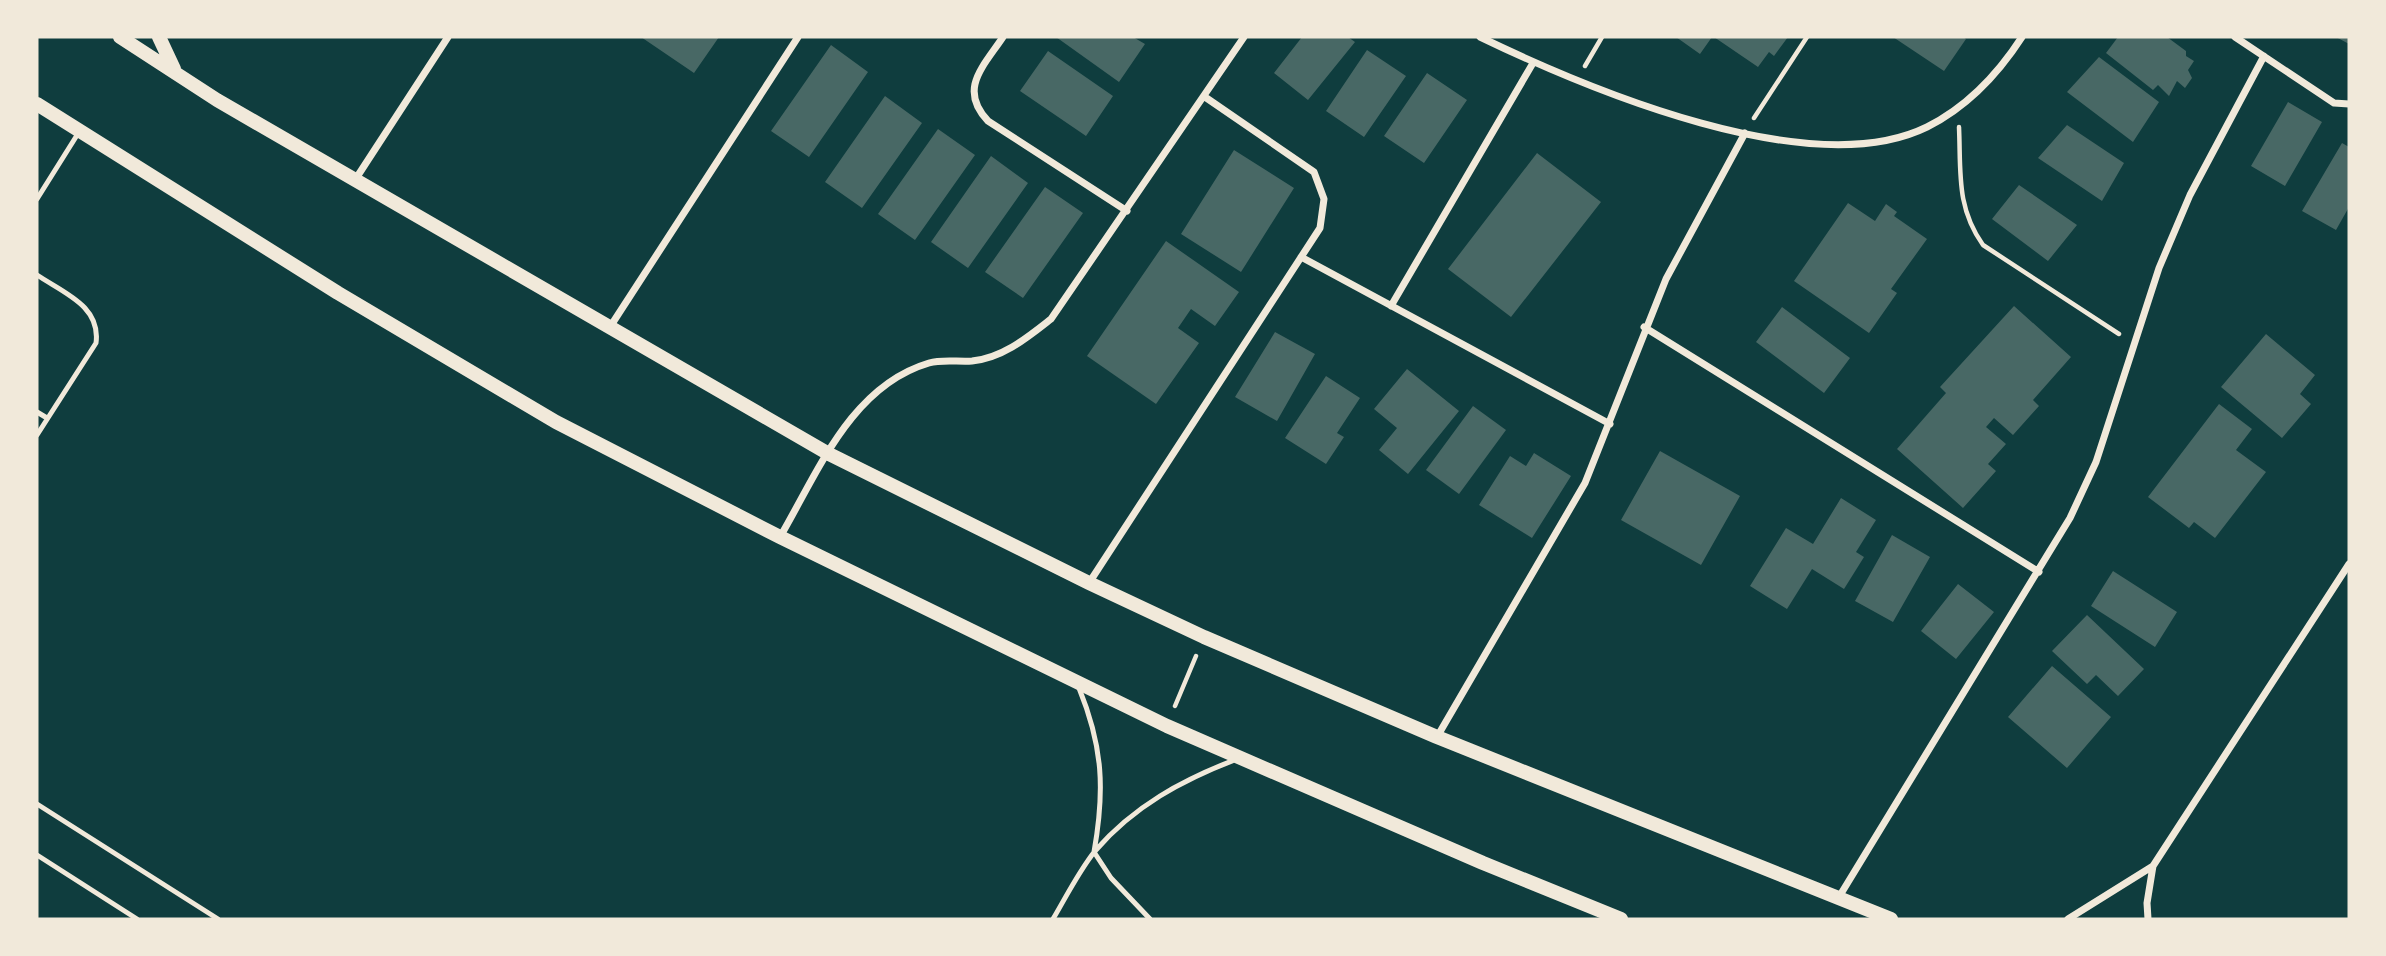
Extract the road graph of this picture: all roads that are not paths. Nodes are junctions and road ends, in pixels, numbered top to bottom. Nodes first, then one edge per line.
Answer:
1 (120, 37) edge
2 (159, 37) edge
3 (448, 37) edge
4 (798, 37) edge
5 (1001, 37) edge
6 (1244, 37) edge
7 (1480, 37) edge
8 (2021, 37) edge
9 (2235, 37) edge
10 (2264, 56) junction
11 (1533, 62) junction
12 (174, 69) junction
13 (1205, 97) junction
14 (37, 104) edge
15 (2349, 104) edge
16 (79, 132) junction
17 (1745, 132) junction
18 (355, 181) junction
19 (37, 199) edge
20 (1127, 211) junction
21 (1301, 257) junction
22 (37, 275) edge
23 (1391, 306) junction
24 (1644, 327) junction
25 (609, 329) junction
26 (37, 412) edge
27 (47, 418) junction
28 (1610, 424) junction
29 (37, 435) edge
30 (829, 454) junction
31 (780, 537) junction
32 (2349, 564) edge
33 (2039, 572) junction
34 (1089, 583) junction
35 (1078, 684) junction
36 (1437, 737) junction
37 (1240, 758) junction
38 (37, 804) edge
39 (1094, 852) junction
40 (37, 855) edge
41 (2153, 866) junction
42 (1839, 897) junction
43 (137, 919) edge
44 (218, 919) edge
45 (1052, 919) edge
46 (1150, 919) edge
47 (1621, 919) edge
48 (1891, 919) edge
49 (2068, 919) edge
50 (2148, 919) edge

1 - 12 main road
2 - 12 main road
3 - 18 street
4 - 25 street
5 - 20 street
6 - 13 street
7 - 11 street
8 - 17 street
9 - 10 street
10 - 15 street
10 - 33 street
11 - 17 street
11 - 23 street
12 - 18 main road
13 - 20 street
13 - 21 street
14 - 16 main road
16 - 19 lane
16 - 31 main road
17 - 24 street
18 - 25 main road
20 - 30 street
21 - 23 street
21 - 34 street
22 - 27 lane
23 - 28 street
24 - 28 street
24 - 33 street
25 - 30 main road
26 - 27 lane
27 - 29 lane
28 - 36 street
30 - 31 street
30 - 34 main road
31 - 35 main road
32 - 41 street
33 - 42 street
34 - 36 main road
35 - 37 main road
35 - 39 lane
36 - 42 main road
37 - 39 lane
37 - 47 main road
38 - 44 lane
39 - 45 lane
39 - 46 lane
40 - 43 lane
41 - 49 street
41 - 50 street
42 - 48 main road

